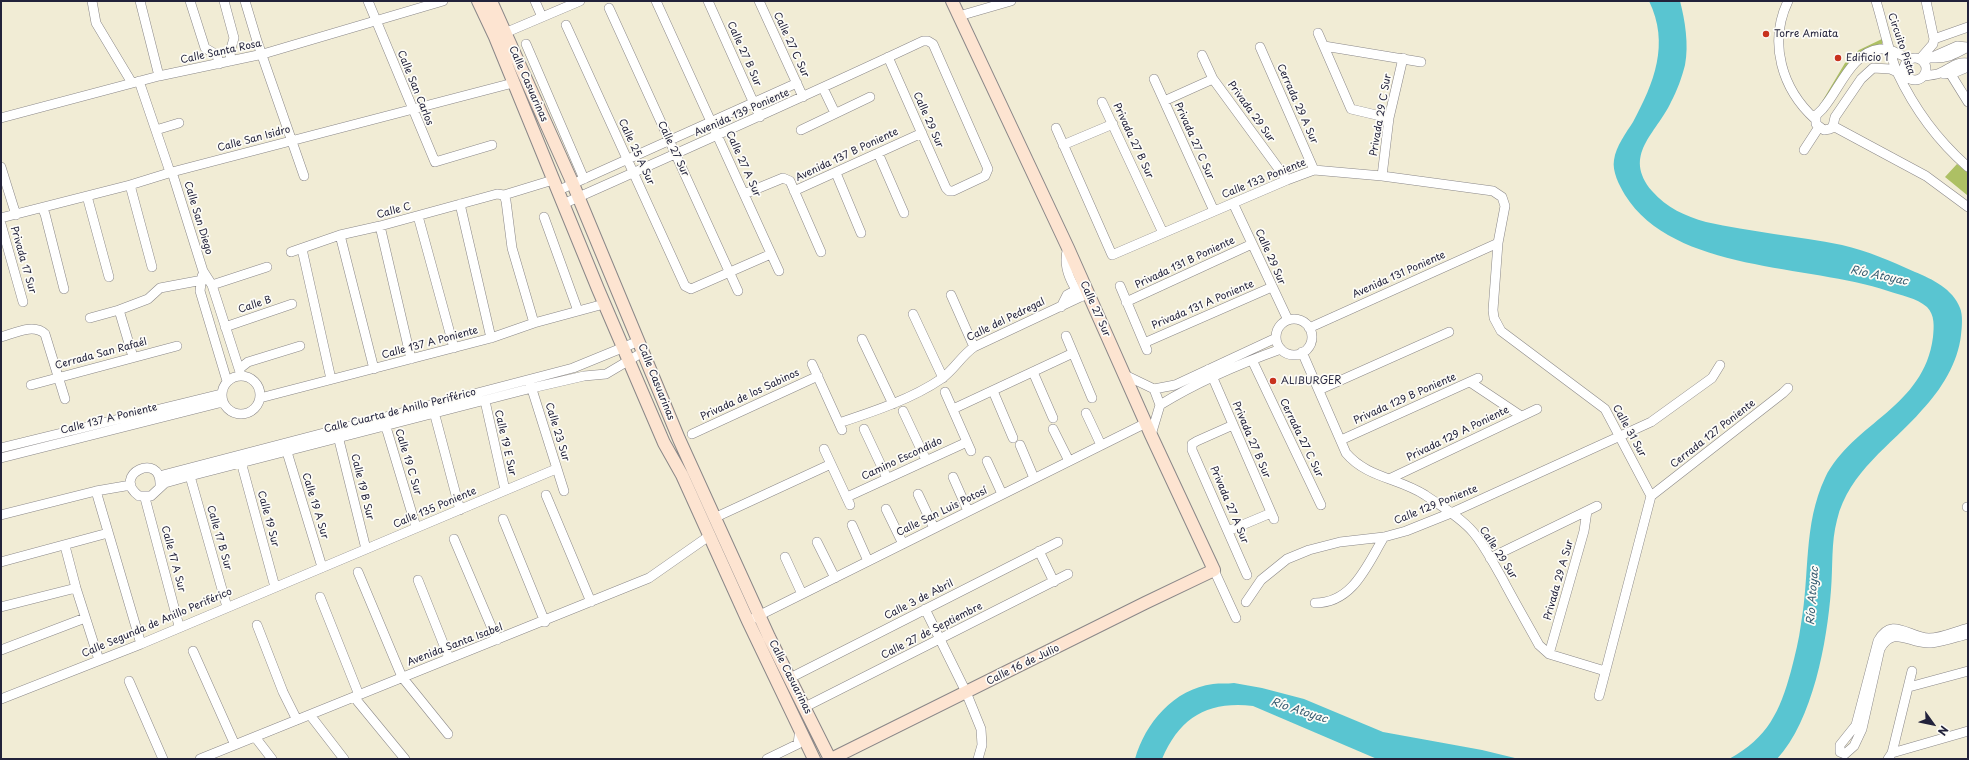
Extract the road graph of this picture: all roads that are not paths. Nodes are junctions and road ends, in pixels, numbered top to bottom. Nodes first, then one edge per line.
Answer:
1 (92, 1) edge
2 (140, 1) edge
3 (190, 1) edge
4 (224, 1) edge
5 (245, 1) edge
6 (368, 1) edge
7 (443, 1) edge
8 (478, 1) edge
9 (491, 1) edge
10 (535, 1) edge
11 (580, 1) edge
12 (656, 1) edge
13 (708, 1) edge
14 (759, 1) edge
15 (952, 1) edge
16 (1011, 1) edge
17 (1788, 1) edge
18 (1876, 1) edge
19 (1926, 1) edge
20 (987, 4) edge
21 (609, 8) dead end
22 (959, 16) junction
23 (542, 17) junction
24 (376, 22) junction
25 (566, 25) dead end
26 (1968, 27) edge
27 (1318, 33) dead end
28 (500, 35) junction
29 (1934, 39) junction
30 (526, 44) dead end
31 (1324, 46) junction
32 (1260, 47) dead end
33 (1967, 47) edge
34 (1890, 50) junction
35 (263, 54) junction
36 (1202, 55) dead end
37 (888, 57) junction
38 (1403, 58) junction
39 (1909, 59) junction
40 (1925, 59) junction
41 (231, 61) junction
42 (1421, 62) dead end
43 (1968, 63) edge
44 (219, 64) junction
45 (1968, 67) edge
46 (1897, 71) junction
47 (1946, 73) junction
48 (159, 76) junction
49 (1906, 76) junction
50 (1921, 78) junction
51 (1154, 79) dead end
52 (1213, 79) junction
53 (136, 82) junction
54 (514, 83) junction
55 (797, 83) junction
56 (823, 88) junction
57 (1910, 96) junction
58 (803, 97) junction
59 (870, 97) dead end
60 (1164, 101) junction
61 (1102, 102) dead end
62 (1968, 102) edge
63 (753, 103) junction
64 (412, 109) junction
65 (835, 113) junction
66 (760, 117) junction
67 (1, 118) edge
68 (1389, 118) junction
69 (711, 122) junction
70 (179, 123) dead end
71 (1817, 123) junction
72 (1113, 124) junction
73 (1833, 126) junction
74 (1056, 128) dead end
75 (156, 130) junction
76 (801, 130) dead end
77 (922, 133) junction
78 (718, 136) junction
79 (293, 140) junction
80 (669, 140) junction
81 (492, 145) dead end
82 (1063, 145) junction
83 (1804, 150) dead end
84 (878, 153) junction
85 (676, 154) junction
86 (628, 159) junction
87 (1, 167) edge
88 (1968, 167) edge
89 (1314, 170) junction
90 (171, 172) junction
91 (634, 173) junction
92 (836, 173) junction
93 (304, 176) dead end
94 (1382, 176) junction
95 (1287, 180) junction
96 (578, 182) junction
97 (130, 185) junction
98 (555, 186) junction
99 (794, 191) junction
100 (949, 191) joint
101 (744, 194) junction
102 (504, 195) junction
103 (87, 196) junction
104 (578, 197) junction
105 (1502, 197) joint
106 (1233, 203) junction
107 (460, 204) junction
108 (563, 204) junction
109 (1968, 207) edge
110 (42, 208) junction
111 (1214, 211) junction
112 (904, 213) dead end
113 (16, 215) junction
114 (418, 216) junction
115 (544, 217) dead end
116 (1, 218) edge
117 (1, 224) edge
118 (380, 226) junction
119 (861, 233) dead end
120 (1163, 233) junction
121 (340, 234) junction
122 (1498, 243) junction
123 (1252, 244) junction
124 (302, 249) junction
125 (291, 252) dead end
126 (821, 252) dead end
127 (771, 254) junction
128 (152, 267) dead end
129 (267, 267) dead end
130 (779, 271) dead end
131 (730, 272) junction
132 (109, 276) dead end
133 (206, 279) junction
134 (1120, 286) dead end
135 (1272, 287) junction
136 (64, 289) dead end
137 (738, 291) dead end
138 (1083, 292) junction
139 (951, 295) dead end
140 (23, 302) dead end
141 (1126, 302) junction
142 (292, 304) dead end
143 (604, 304) junction
144 (119, 310) junction
145 (578, 311) junction
146 (913, 314) dead end
147 (90, 318) dead end
148 (1288, 320) junction
149 (534, 323) junction
150 (226, 326) junction
151 (1309, 328) junction
152 (1449, 332) dead end
153 (1066, 336) dead end
154 (1, 337) edge
155 (491, 338) junction
156 (1276, 338) junction
157 (862, 339) dead end
158 (177, 346) dead end
159 (300, 346) dead end
160 (623, 347) junction
161 (641, 347) junction
162 (974, 347) junction
163 (454, 348) junction
164 (1281, 349) junction
165 (1302, 352) junction
166 (1073, 353) junction
167 (607, 354) junction
168 (133, 357) junction
169 (596, 358) junction
170 (412, 359) junction
171 (628, 360) junction
172 (1252, 360) junction
173 (812, 364) dead end
174 (1720, 365) dead end
175 (615, 368) junction
176 (374, 369) junction
177 (1209, 369) junction
178 (240, 372) junction
179 (1033, 372) junction
180 (598, 375) junction
181 (1125, 375) junction
182 (59, 376) junction
183 (818, 376) junction
184 (943, 378) junction
185 (1213, 378) junction
186 (331, 379) junction
187 (227, 381) junction
188 (531, 384) junction
189 (31, 385) dead end
190 (1788, 388) dead end
191 (1154, 389) junction
192 (1319, 390) junction
193 (993, 391) junction
194 (945, 392) dead end
195 (222, 398) junction
196 (260, 398) junction
197 (1092, 398) dead end
198 (65, 399) dead end
199 (485, 401) junction
200 (893, 404) junction
201 (1160, 406) junction
202 (434, 410) junction
203 (953, 410) junction
204 (1537, 410) dead end
205 (903, 411) dead end
206 (1086, 414) dead end
207 (1521, 416) junction
208 (1053, 418) dead end
209 (1146, 423) junction
210 (1233, 425) junction
211 (386, 427) junction
212 (864, 429) dead end
213 (1053, 429) dead end
214 (338, 434) junction
215 (692, 434) dead end
216 (73, 435) junction
217 (1151, 435) junction
218 (1620, 437) junction
219 (1341, 440) junction
220 (967, 442) junction
221 (1101, 445) junction
222 (1, 448) edge
223 (824, 449) dead end
224 (287, 452) junction
225 (971, 452) dead end
226 (1, 458) edge
227 (241, 459) junction
228 (926, 460) junction
229 (987, 461) dead end
230 (1069, 461) junction
231 (831, 464) junction
232 (556, 469) junction
233 (159, 476) junction
234 (190, 476) junction
235 (953, 477) dead end
236 (887, 478) junction
237 (1034, 478) junction
238 (1389, 479) junction
239 (131, 485) junction
240 (160, 486) junction
241 (505, 490) junction
242 (96, 491) junction
243 (564, 491) dead end
244 (546, 494) dead end
245 (918, 494) dead end
246 (1002, 494) junction
247 (1651, 496) junction
248 (144, 498) junction
249 (1321, 505) dead end
250 (1597, 506) dead end
251 (886, 509) dead end
252 (460, 510) junction
253 (968, 511) junction
254 (1587, 511) junction
255 (1451, 513) junction
256 (1, 515) edge
257 (714, 518) junction
258 (503, 519) dead end
259 (852, 525) dead end
260 (416, 528) junction
261 (934, 528) junction
262 (1228, 531) junction
263 (108, 533) junction
264 (709, 536) junction
265 (1384, 537) junction
266 (454, 539) dead end
267 (818, 542) dead end
268 (1058, 542) dead end
269 (903, 544) junction
270 (65, 546) junction
271 (366, 549) junction
272 (1039, 551) junction
273 (785, 557) dead end
274 (1490, 558) junction
275 (868, 561) junction
276 (1, 562) edge
277 (322, 567) junction
278 (1214, 570) junction
279 (358, 572) dead end
280 (1068, 574) dead end
281 (1247, 575) dead end
282 (835, 578) junction
283 (418, 580) dead end
284 (1054, 582) junction
285 (275, 586) junction
286 (76, 588) junction
287 (802, 594) junction
288 (320, 597) dead end
289 (591, 602) junction
290 (1246, 602) dead end
291 (1315, 603) dead end
292 (1, 607) edge
293 (227, 607) junction
294 (925, 609) junction
295 (760, 615) junction
296 (85, 618) junction
297 (1236, 618) dead end
298 (748, 621) junction
299 (545, 622) junction
300 (257, 625) dead end
301 (179, 626) junction
302 (1968, 628) edge
303 (1893, 633) junction
304 (1968, 634) edge
305 (941, 639) junction
306 (497, 640) junction
307 (141, 644) junction
308 (1, 650) edge
309 (193, 651) dead end
310 (1549, 654) junction
311 (449, 658) junction
312 (99, 660) junction
313 (1605, 671) junction
314 (1912, 671) dead end
315 (1968, 671) edge
316 (402, 677) junction
317 (790, 678) junction
318 (129, 681) dead end
319 (1909, 687) junction
320 (966, 692) junction
321 (357, 696) junction
322 (1599, 696) dead end
323 (1, 699) edge
324 (805, 707) junction
325 (304, 717) junction
326 (800, 727) junction
327 (1968, 731) edge
328 (448, 734) dead end
329 (255, 737) junction
330 (235, 745) junction
331 (1890, 756) edge
332 (212, 757) edge
333 (163, 759) edge
334 (200, 759) edge
335 (272, 759) edge
336 (337, 759) edge
337 (344, 759) edge
338 (405, 759) edge
339 (767, 759) edge
340 (814, 759) edge
341 (830, 759) edge
342 (978, 759) edge

1 - 53 street, Calle San Diego
2 - 48 street
3 - 44 street
4 - 41 street
5 - 35 street
6 - 24 street, Calle San Carlos
7 - 24 street, Calle Santa Rosa
8 - 28 main road, Calle Casuarinas
9 - 28 main road, Calle Casuarinas
10 - 23 street
11 - 23 street
12 - 69 street, Calle 27 A Sur
13 - 63 street, Calle 27 B Sur
14 - 55 street, Calle 27 C Sur
15 - 22 main road, Calle 27 Sur
16 - 20 street
17 - 71 street
18 - 34 street, Circuito Pista
19 - 29 street
20 - 22 street
21 - 80 street, Calle 27 Sur
22 - 138 main road, Calle 27 Sur
23 - 28 street
24 - 35 street, Calle Santa Rosa
24 - 64 street, Calle San Carlos
25 - 86 street, Calle 25 A Sur
26 - 29 street
27 - 31 street
28 - 54 main road, Calle Casuarinas
28 - 96 main road, Calle Casuarinas
29 - 40 street, Circuito Pista
30 - 96 street
31 - 38 street
31 - 68 street
32 - 89 street, Cerrada 29 A Sur
33 - 40 street
34 - 39 street
34 - 46 street, Circuito Pista
34 - 71 street
35 - 41 street, Calle Santa Rosa
35 - 79 street
36 - 52 street, Privada 29 Sur
37 - 56 street, Avenida 139 Poniente
37 - 77 street, Calle 29 Sur
37 - 100 street, Avenida 139 Poniente
38 - 42 street
38 - 68 street, Privada 29 C Sur
39 - 40 street
39 - 49 street
40 - 50 street
41 - 44 street, Calle Santa Rosa
43 - 47 street
44 - 48 street, Calle Santa Rosa
45 - 47 street
46 - 49 street
46 - 57 street, Circuito Pista
46 - 73 street
47 - 50 street
47 - 62 street
48 - 53 street, Calle Santa Rosa
49 - 50 street
50 - 57 street
51 - 60 street, Privada 27 C Sur
52 - 60 street
52 - 95 street, Privada 29 Sur
53 - 67 street, Calle Santa Rosa
53 - 75 street, Calle San Diego
54 - 64 street, Calle San Isidro
54 - 98 main road, Calle Casuarinas
55 - 58 street, Calle 27 C Sur
55 - 63 street, Avenida 139 Poniente
56 - 58 street, Avenida 139 Poniente
56 - 65 street
57 - 88 street, Circuito Pista
58 - 66 street, Avenida 139 Poniente
59 - 65 street
60 - 111 street, Privada 27 C Sur
61 - 72 street, Privada 27 B Sur
63 - 66 street, Calle 27 B Sur
63 - 69 street, Avenida 139 Poniente
64 - 79 street, Calle San Isidro
64 - 81 street, Calle San Carlos
65 - 76 street
66 - 78 street, Avenida 139 Poniente
68 - 94 street, Privada 29 C Sur
69 - 78 street, Calle 27 A Sur
69 - 80 street, Avenida 139 Poniente
70 - 75 street
71 - 73 street
71 - 83 street
72 - 82 street
72 - 120 street, Privada 27 B Sur
73 - 109 street
74 - 82 street
75 - 90 street, Calle San Diego
77 - 84 street, Avenida 137 B Poniente
77 - 100 street, Calle 29 Sur
78 - 85 street, Avenida 139 Poniente
78 - 101 street, Calle 27 A Sur
79 - 90 street, Calle San Isidro
79 - 93 street
80 - 85 street, Calle 27 Sur
80 - 86 street, Avenida 139 Poniente
82 - 120 street, Calle 133 Poniente
84 - 92 street, Avenida 137 B Poniente
84 - 112 street
85 - 91 street, Avenida 139 Poniente
85 - 131 street, Calle 27 Sur
86 - 91 street, Calle 25 A Sur
86 - 96 street, Avenida 139 Poniente
87 - 113 street
89 - 94 street, Calle 133 Poniente
89 - 95 street, Calle 133 Poniente
90 - 97 street, Calle San Isidro
90 - 133 street, Calle San Diego
91 - 104 street, Avenida 139 Poniente
91 - 131 street, Calle 25 A Sur
92 - 99 street, Avenida 137 B Poniente
92 - 119 street
94 - 105 street, Calle 133 Poniente
95 - 106 street, Calle 133 Poniente
96 - 98 street, Avenida 139 Poniente
96 - 104 main road, Calle Casuarinas
97 - 103 street, Calle San Isidro
97 - 128 street
98 - 102 street, Avenida 139 Poniente
98 - 108 main road, Calle Casuarinas
99 - 101 street, Avenida 137 B Poniente
99 - 126 street
101 - 127 street, Calle 27 A Sur
102 - 107 street, Calle C
102 - 149 street
103 - 110 street, Calle San Isidro
103 - 132 street
104 - 108 street, Avenida 139 Poniente
104 - 161 main road, Calle Casuarinas
105 - 122 street, Calle 31 Sur
106 - 111 street, Calle 133 Poniente
106 - 123 street, Calle 29 Sur
107 - 114 street, Calle C
107 - 155 street
108 - 143 main road, Calle Casuarinas
110 - 113 street, Calle San Isidro
110 - 136 street
111 - 120 street, Calle 133 Poniente
113 - 116 street, Calle San Isidro
114 - 118 street, Calle C
114 - 163 street
115 - 145 street
117 - 140 street, Privada 17 Sur
118 - 121 street, Calle C
118 - 170 street
121 - 124 street, Calle C
121 - 176 street
122 - 151 street, Avenida 131 Poniente
122 - 218 street, Calle 31 Sur
123 - 135 street, Calle 29 Sur
123 - 141 street, Privada 131 B Poniente
124 - 125 street, Calle C
124 - 186 street
127 - 130 street, Calle 27 A Sur
127 - 131 street
129 - 133 street
131 - 137 street, Calle 27 Sur
133 - 144 street
133 - 150 street
133 - 187 street
134 - 141 street
135 - 141 street, Privada 131 A Poniente
135 - 148 street, Calle 29 Sur
138 - 162 street, Calle del Pedregal
138 - 181 main road, Calle 27 Sur
139 - 162 street
142 - 150 street, Calle B
143 - 145 street, Calle 137 A Poniente
143 - 160 main road, Calle Casuarinas
144 - 147 street
144 - 168 street
145 - 149 street, Calle 137 A Poniente
146 - 184 street
148 - 151 street
148 - 156 street
149 - 155 street, Calle 137 A Poniente
150 - 178 street
151 - 165 street
152 - 192 street
153 - 166 street
154 - 182 street
155 - 163 street, Calle 137 A Poniente
156 - 164 street
156 - 177 street
157 - 200 street
158 - 168 street, Cerrada San Rafaél
159 - 178 street
160 - 161 street, Calle Cuarta de Anillo Periférico
160 - 167 street, Calle Cuarta de Anillo Periférico
160 - 171 main road, Calle Casuarinas
161 - 171 street, Calle Cuarta de Anillo Periférico
161 - 257 main road, Calle Casuarinas
162 - 184 street, Calle del Pedregal
163 - 170 street, Calle 137 A Poniente
164 - 165 street
164 - 172 street
165 - 192 street, Calle 29 Sur
166 - 179 street
166 - 197 street
167 - 169 street, Calle Cuarta de Anillo Periférico
167 - 175 street
168 - 182 street, Cerrada San Rafaél
169 - 180 street
169 - 188 street, Calle Cuarta de Anillo Periférico
170 - 176 street, Calle 137 A Poniente
171 - 175 street, Calle Cuarta de Anillo Periférico
171 - 264 main road, Calle Casuarinas
172 - 185 street
172 - 249 street, Cerrada 27 C Sur
173 - 183 street
174 - 218 street, Calle 129 Poniente
175 - 180 street, Calle Cuarta de Anillo Periférico
176 - 186 street, Calle 137 A Poniente
177 - 185 street, Privada 27 B Sur
177 - 191 street
178 - 187 street
178 - 196 street
179 - 193 street
179 - 208 street
180 - 188 street, Calle Cuarta de Anillo Periférico
181 - 191 street
181 - 209 main road, Calle 27 Sur
182 - 189 street, Cerrada San Rafaél
182 - 198 street
183 - 200 street, Calle del Pedregal
183 - 215 street, Privada de los Sabinos
184 - 200 street, Calle del Pedregal
185 - 201 street
185 - 210 street, Privada 27 B Sur
186 - 196 street, Calle 137 A Poniente
187 - 195 street
188 - 199 street, Calle Cuarta de Anillo Periférico
188 - 202 street, Calle Cuarta de Anillo Periférico
188 - 232 street, Calle 23 Sur
190 - 247 street, Cerrada 127 Poniente
191 - 201 street
192 - 219 street, Calle 29 Sur
193 - 203 street
193 - 237 street
194 - 203 street
195 - 196 street
195 - 216 street, Calle 137 A Poniente
199 - 202 street, Calle Cuarta de Anillo Periférico
199 - 241 street, Calle 19 E Sur
201 - 217 street
202 - 211 street, Calle Cuarta de Anillo Periférico
202 - 214 street, Calle Cuarta de Anillo Periférico
202 - 252 street
203 - 220 street
204 - 207 street, Privada 129 A Poniente
205 - 228 street
206 - 221 street
207 - 219 street, Privada 129 B Poniente
207 - 238 street, Privada 129 A Poniente
209 - 217 main road, Calle 27 Sur
209 - 221 street, Calle San Luis Potosí
210 - 262 street, Privada 27 A Sur
210 - 262 street, Privada 27 B Sur
211 - 214 street, Calle Cuarta de Anillo Periférico
211 - 260 street, Calle 19 C Sur
212 - 236 street
213 - 230 street
214 - 224 street, Calle Cuarta de Anillo Periférico
214 - 227 street, Calle Cuarta de Anillo Periférico
214 - 271 street, Calle 19 B Sur
216 - 222 street, Calle 137 A Poniente
216 - 226 street, Calle 137 A Poniente
217 - 278 main road, Calle 27 Sur
218 - 247 street, Calle 31 Sur
218 - 255 street, Calle 129 Poniente
219 - 238 street, Calle 29 Sur
220 - 225 street
220 - 228 street, Camino Escondido
221 - 230 street, Calle San Luis Potosí
223 - 231 street
224 - 227 street, Calle Cuarta de Anillo Periférico
224 - 277 street, Calle 19 A Sur
227 - 233 street, Calle Cuarta de Anillo Periférico
227 - 234 street, Calle Cuarta de Anillo Periférico
227 - 285 street, Calle 19 Sur
228 - 236 street, Camino Escondido
229 - 246 street
230 - 237 street, Calle San Luis Potosí
231 - 236 street, Camino Escondido
231 - 257 street
232 - 241 street, Calle 135 Poniente
232 - 243 street, Calle 23 Sur
233 - 239 street
233 - 240 street
234 - 240 street, Calle Cuarta de Anillo Periférico
234 - 293 street, Calle 17 B Sur
235 - 253 street
237 - 246 street, Calle San Luis Potosí
238 - 255 street, Calle 29 Sur
239 - 242 street
239 - 248 street
240 - 248 street
241 - 252 street, Calle 135 Poniente
242 - 256 street
242 - 263 street
244 - 289 street
245 - 261 street
246 - 253 street, Calle San Luis Potosí
247 - 313 street
248 - 301 street, Calle 17 A Sur
250 - 254 street
251 - 269 street
252 - 260 street, Calle 135 Poniente
253 - 261 street, Calle San Luis Potosí
254 - 274 street
254 - 310 street, Privada 29 A Sur
255 - 265 street, Calle 129 Poniente
255 - 274 street, Calle 29 Sur
257 - 295 main road, Calle Casuarinas
258 - 299 street
259 - 275 street
260 - 271 street, Calle 135 Poniente
261 - 269 street, Calle San Luis Potosí
262 - 281 street, Privada 27 A Sur
263 - 270 street
263 - 307 street
264 - 289 street, Avenida Santa Isabel
264 - 298 main road, Calle Casuarinas
265 - 290 street, Calle 129 Poniente
265 - 291 street
266 - 306 street
267 - 282 street
268 - 272 street, Calle 3 de Abril
269 - 275 street, Calle San Luis Potosí
270 - 276 street
270 - 286 street
271 - 277 street, Calle 135 Poniente
272 - 284 street
272 - 294 street, Calle 3 de Abril
273 - 287 street
274 - 310 street, Calle 29 Sur
275 - 282 street, Calle San Luis Potosí
277 - 285 street, Calle Segunda de Anillo Periférico
278 - 297 street, Calle 27 Sur
278 - 320 main road, Calle 16 de Julio
279 - 316 street
280 - 284 street, Calle 27 de Septiembre
282 - 287 street, Calle San Luis Potosí
283 - 311 street
284 - 305 street, Calle 27 de Septiembre
285 - 293 street, Calle Segunda de Anillo Periférico
286 - 292 street
286 - 296 street
287 - 295 street, Calle San Luis Potosí
288 - 321 street
289 - 299 street, Avenida Santa Isabel
293 - 301 street, Calle Segunda de Anillo Periférico
294 - 305 street
294 - 317 street, Calle 3 de Abril
295 - 298 street, Calle San Luis Potosí
295 - 317 main road, Calle Casuarinas
296 - 308 street
296 - 312 street
298 - 326 main road, Calle Casuarinas
299 - 306 street, Avenida Santa Isabel
300 - 325 street
301 - 307 street, Calle Segunda de Anillo Periférico
302 - 303 street
303 - 303 street
303 - 304 street
305 - 320 street
305 - 324 street, Calle 27 de Septiembre
306 - 311 street, Avenida Santa Isabel
307 - 312 street, Calle Segunda de Anillo Periférico
309 - 330 street
310 - 313 street
311 - 316 street, Avenida Santa Isabel
312 - 323 street, Calle Segunda de Anillo Periférico
313 - 322 street
314 - 319 street
315 - 319 street
316 - 321 street, Avenida Santa Isabel
316 - 328 street
317 - 324 main road, Calle Casuarinas
318 - 333 street
319 - 331 street
320 - 341 main road, Calle 16 de Julio
320 - 342 street
321 - 325 street, Avenida Santa Isabel
321 - 338 street
324 - 341 main road, Calle Casuarinas
325 - 329 street, Avenida Santa Isabel
325 - 336 street
325 - 337 street
326 - 339 street
326 - 340 main road, Calle Casuarinas
327 - 331 street
329 - 330 street, Avenida Santa Isabel
329 - 335 street
330 - 332 street, Avenida Santa Isabel
332 - 334 street, Avenida Santa Isabel

